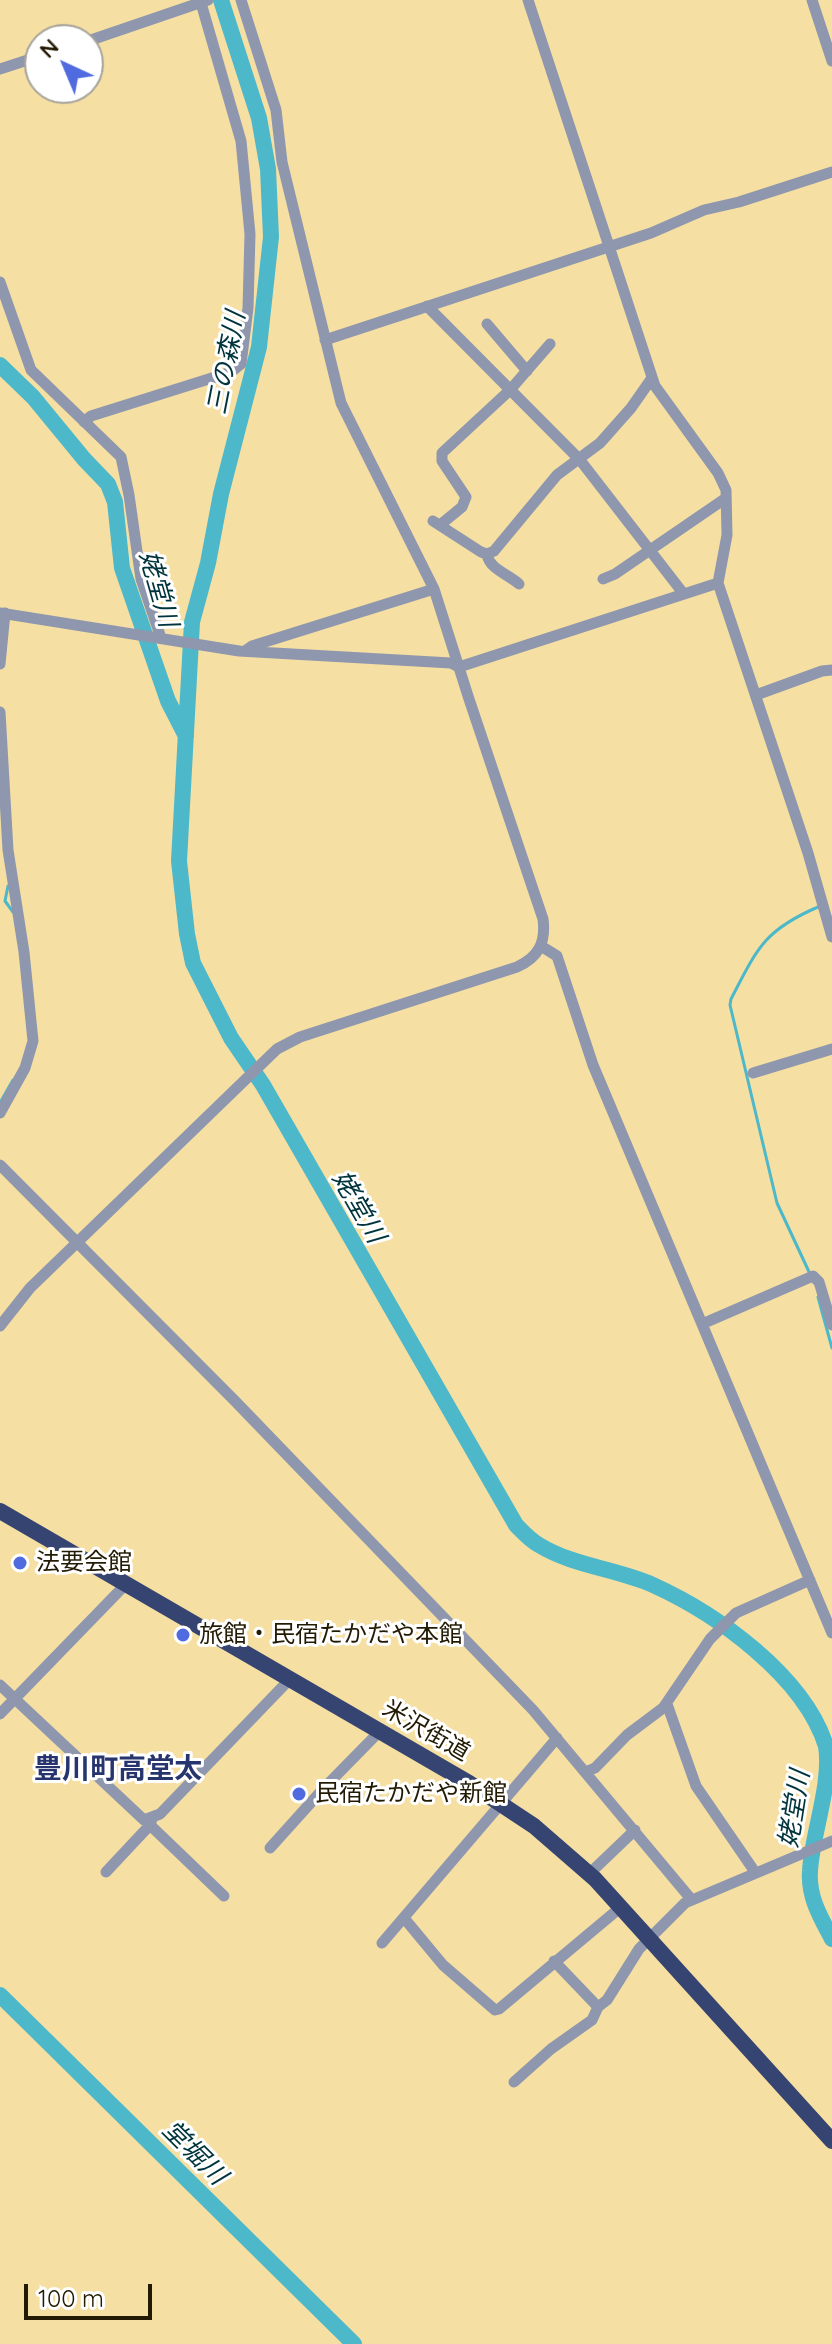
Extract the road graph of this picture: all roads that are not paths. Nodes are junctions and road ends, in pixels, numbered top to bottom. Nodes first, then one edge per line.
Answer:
1 (241, 0) edge
2 (528, 0) edge
3 (812, 0) edge
4 (205, 1) edge
5 (104, 36) edge
6 (24, 61) edge
7 (832, 61) edge
8 (0, 69) edge
9 (832, 172) edge
10 (608, 246) junction
11 (0, 282) edge
12 (427, 306) junction
13 (487, 324) dead end
14 (325, 340) junction
15 (550, 344) dead end
16 (527, 371) junction
17 (652, 378) junction
18 (510, 390) junction
19 (84, 422) junction
20 (580, 460) junction
21 (726, 498) junction
22 (651, 549) junction
23 (487, 554) junction
24 (603, 579) dead end
25 (718, 583) junction
26 (519, 584) dead end
27 (434, 589) junction
28 (683, 593) junction
29 (2, 613) edge
30 (163, 639) junction
31 (244, 651) junction
32 (0, 664) edge
33 (459, 667) junction
34 (832, 670) edge
35 (756, 695) junction
36 (0, 712) edge
37 (832, 937) edge
38 (541, 946) junction
39 (832, 1049) edge
40 (753, 1073) dead end
41 (0, 1113) edge
42 (0, 1165) edge
43 (79, 1244) junction
44 (702, 1324) junction
45 (832, 1325) edge
46 (0, 1326) edge
47 (0, 1511) edge
48 (810, 1580) junction
49 (126, 1584) junction
50 (832, 1633) edge
51 (290, 1679) junction
52 (0, 1685) edge
53 (14, 1700) junction
54 (667, 1704) junction
55 (0, 1714) edge
56 (379, 1732) junction
57 (557, 1738) junction
58 (585, 1772) junction
59 (501, 1804) junction
60 (151, 1822) junction
61 (635, 1830) junction
62 (831, 1841) edge
63 (270, 1848) dead end
64 (106, 1872) dead end
65 (755, 1872) junction
66 (589, 1874) junction
67 (224, 1896) dead end
68 (691, 1899) junction
69 (621, 1907) junction
70 (404, 1918) junction
71 (649, 1937) junction
72 (382, 1943) dead end
73 (554, 1961) junction
74 (598, 2007) junction
75 (514, 2082) dead end
76 (832, 2141) edge

1 - 14 street
2 - 10 street
3 - 7 street
4 - 5 street
4 - 19 street
6 - 8 street
9 - 10 street
10 - 12 street
10 - 17 street
11 - 19 street
12 - 14 street
12 - 18 street
13 - 16 street
14 - 27 street
15 - 16 street
16 - 18 street
17 - 20 street
17 - 21 street
18 - 20 street
18 - 23 street
19 - 30 street
20 - 22 street
20 - 23 street
21 - 22 street
21 - 25 street
22 - 24 street
22 - 28 street
23 - 26 street
25 - 28 street
25 - 35 street
27 - 31 street
27 - 33 street
28 - 33 street
29 - 30 street
29 - 32 street
30 - 31 street
31 - 33 street
33 - 38 street
34 - 35 street
35 - 37 street
36 - 41 street
38 - 43 street
38 - 44 street
39 - 40 street
42 - 43 street
43 - 46 street
43 - 57 street
44 - 45 street
44 - 48 street
47 - 49 highway, 米沢街道
48 - 50 street
48 - 54 street
49 - 51 highway, 米沢街道
49 - 53 street
51 - 56 highway, 米沢街道
51 - 60 street
52 - 53 street
53 - 55 street
53 - 60 street
54 - 58 street
54 - 65 street
56 - 59 highway, 米沢街道
56 - 63 street
57 - 58 street
57 - 59 street
58 - 61 street
59 - 66 highway, 米沢街道
59 - 70 street
60 - 64 street
60 - 67 street
61 - 66 street
61 - 68 street
62 - 65 street
65 - 68 street
66 - 69 highway, 米沢街道
68 - 71 street
69 - 71 highway, 米沢街道
69 - 73 street
70 - 72 street
70 - 73 street
71 - 74 street
71 - 76 highway, 米沢街道
73 - 74 street
74 - 75 street

